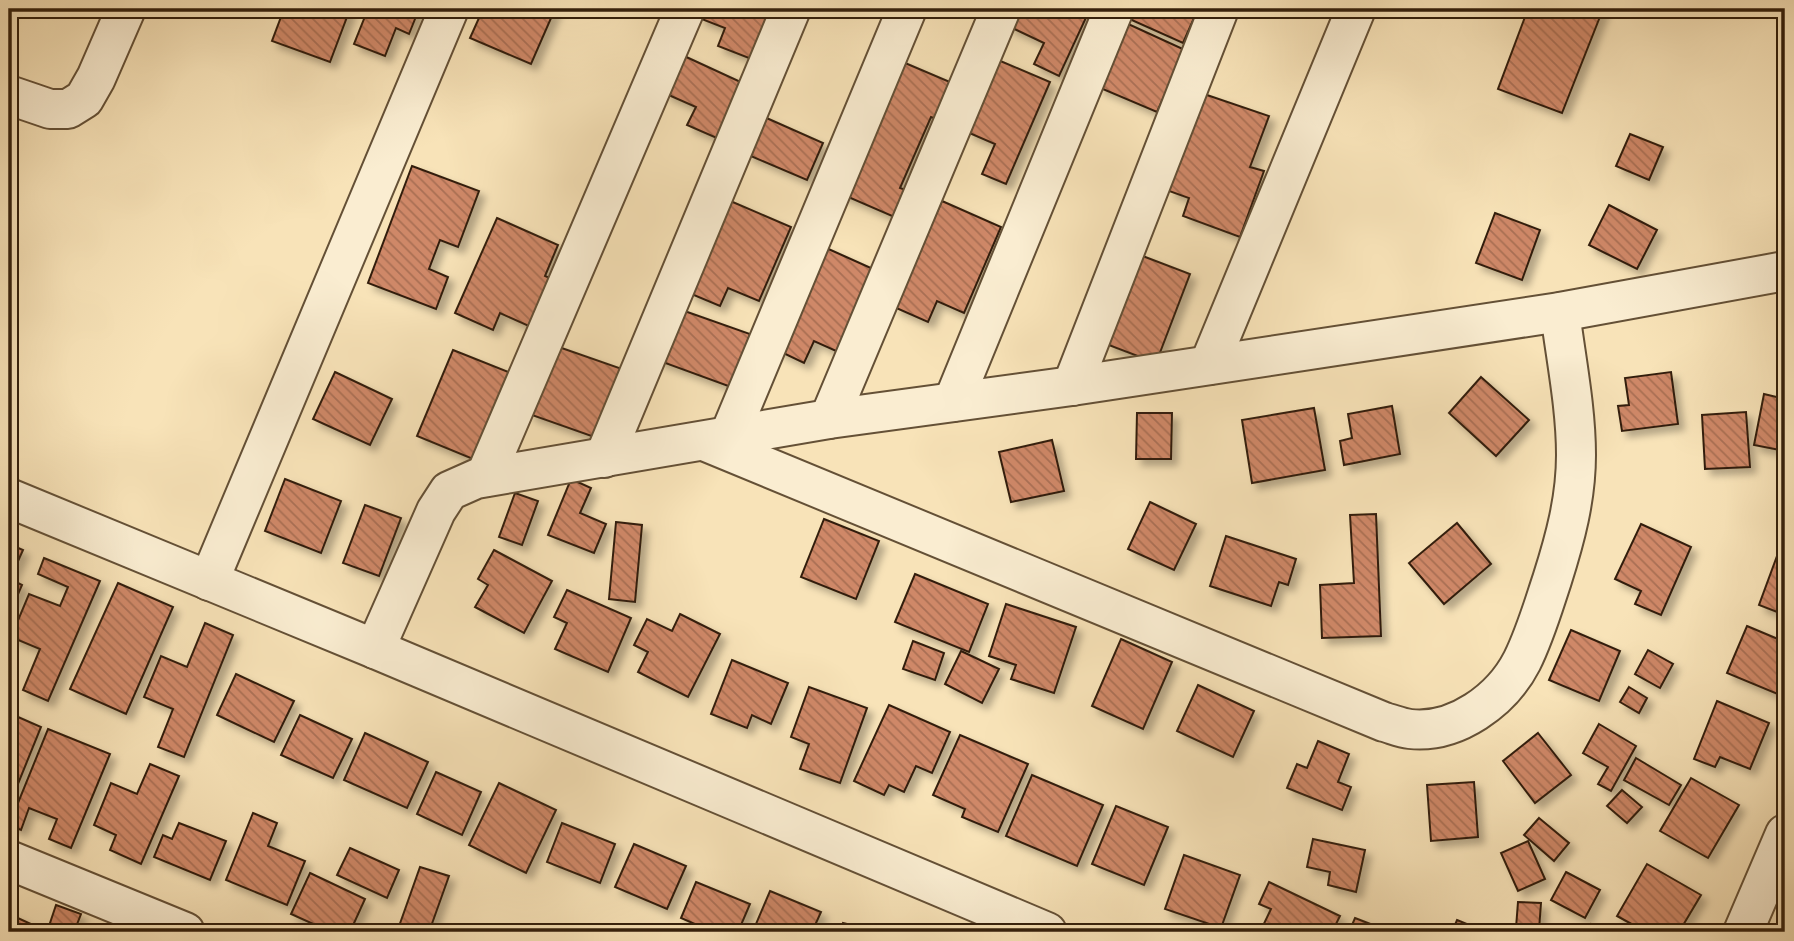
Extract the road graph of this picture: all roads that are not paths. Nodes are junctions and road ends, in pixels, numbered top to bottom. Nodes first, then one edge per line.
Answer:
1 (126, 9) edge
2 (449, 9) edge
3 (685, 9) edge
4 (791, 9) edge
5 (907, 9) edge
6 (1002, 9) edge
7 (1114, 9) edge
8 (1219, 9) edge
9 (1356, 9) edge
10 (9, 95) edge
11 (1785, 271) edge
12 (1560, 312) junction
13 (1209, 365) junction
14 (1072, 386) junction
15 (953, 402) junction
16 (829, 419) junction
17 (716, 439) junction
18 (604, 458) junction
19 (485, 477) junction
20 (9, 498) edge
21 (209, 581) junction
22 (375, 649) junction
23 (1785, 834) edge
24 (9, 860) edge
25 (967, 917) edge
26 (185, 932) edge
27 (1047, 932) edge
28 (1743, 932) edge

1 - 10 street
2 - 21 street
3 - 19 street
4 - 18 street
5 - 17 street
6 - 16 street
7 - 15 street
8 - 14 street
9 - 13 street
11 - 12 street
12 - 13 street
12 - 17 street
13 - 14 street
14 - 15 street
15 - 16 street
16 - 17 street
17 - 18 street
18 - 19 street
19 - 22 street
20 - 21 street
21 - 22 street
22 - 25 street
23 - 28 street
24 - 26 street
25 - 27 street

